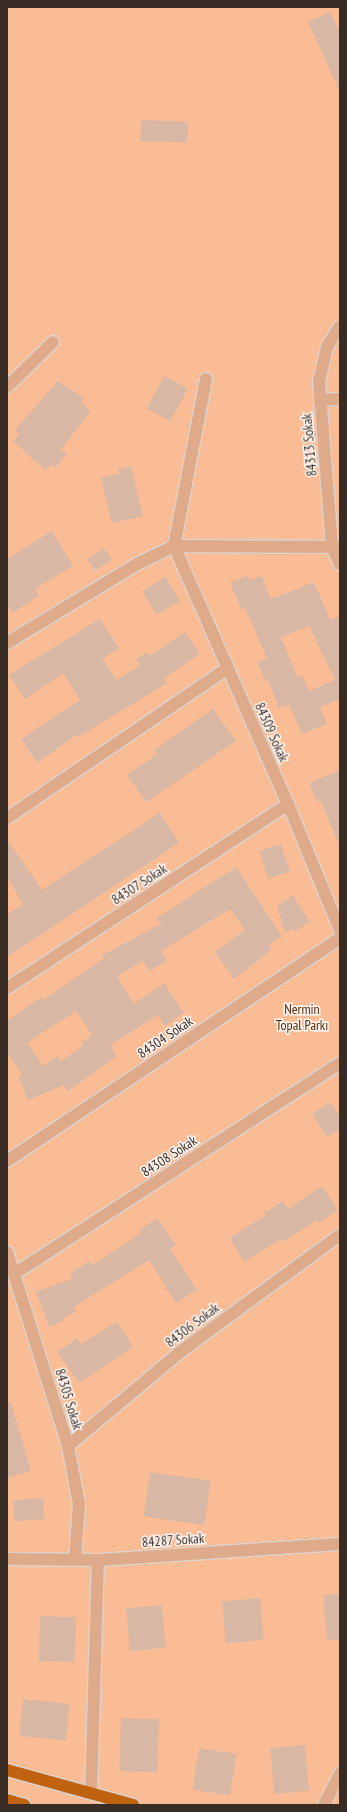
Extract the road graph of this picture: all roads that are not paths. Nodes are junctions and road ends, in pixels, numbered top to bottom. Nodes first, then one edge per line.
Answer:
1 (340, 326) edge
2 (53, 342) dead end
3 (206, 379) dead end
4 (7, 387) edge
5 (340, 399) edge
6 (320, 400) junction
7 (174, 546) junction
8 (336, 547) edge
9 (340, 564) edge
10 (7, 643) edge
11 (228, 668) junction
12 (288, 804) junction
13 (7, 818) edge
14 (340, 930) edge
15 (340, 938) edge
16 (7, 988) edge
17 (340, 1063) edge
18 (7, 1161) edge
19 (340, 1235) edge
20 (7, 1252) edge
21 (14, 1274) junction
22 (68, 1446) junction
23 (340, 1544) edge
24 (7, 1558) edge
25 (75, 1560) junction
26 (98, 1560) junction
27 (7, 1770) edge
28 (340, 1773) edge
29 (91, 1794) junction
30 (7, 1800) edge
31 (24, 1805) edge
32 (133, 1805) edge
33 (324, 1805) edge

1 - 6 street, 84313 Sokak
2 - 4 street
3 - 7 street
5 - 6 street
6 - 8 street, 84313 Sokak
7 - 8 street
7 - 10 street
7 - 11 street, 84309 Sokak
8 - 9 street, 84313 Sokak
11 - 12 street, 84309 Sokak
11 - 13 street
12 - 14 street, 84309 Sokak
12 - 16 street, 84307 Sokak
15 - 18 street, 84304 Sokak
17 - 21 street, 84308 Sokak
19 - 22 street, 84306 Sokak
20 - 21 street, 84305 Sokak
21 - 22 street, 84305 Sokak
22 - 25 street, 84305 Sokak
23 - 26 street, 84287 Sokak
24 - 25 street, 84287 Sokak
25 - 26 street, 84287 Sokak
26 - 29 street
27 - 29 main road
28 - 33 street
29 - 32 main road
30 - 31 main road

